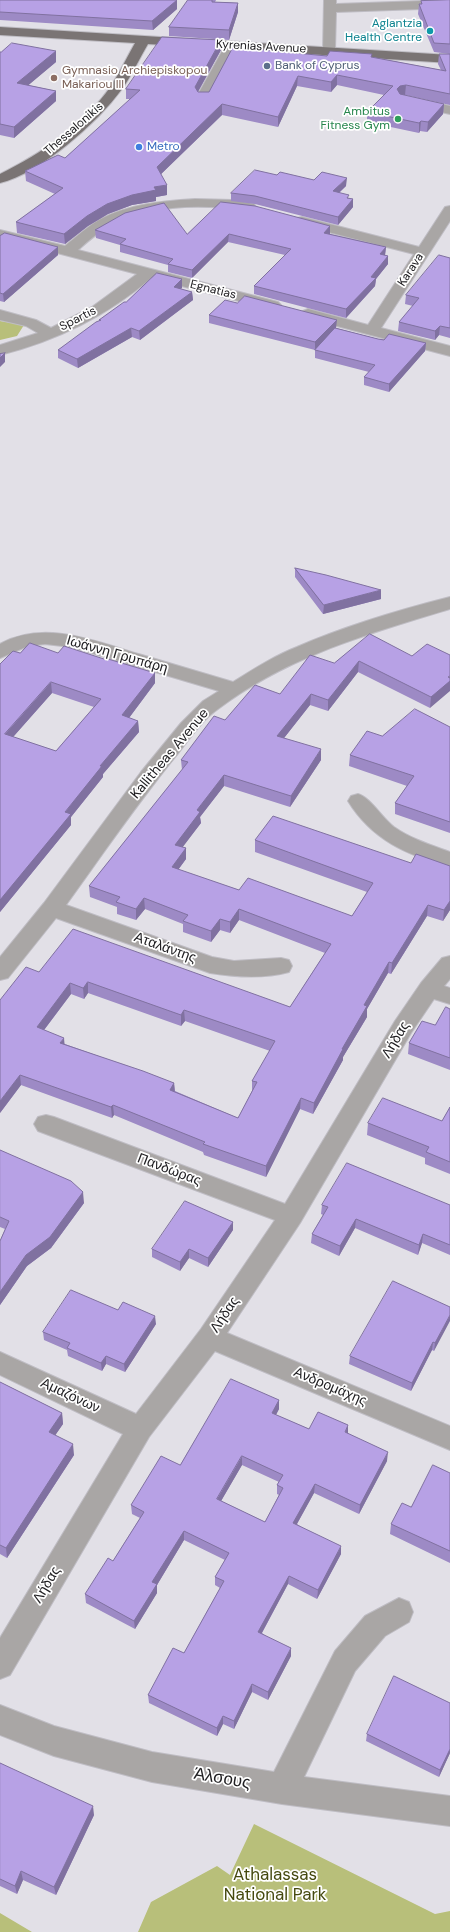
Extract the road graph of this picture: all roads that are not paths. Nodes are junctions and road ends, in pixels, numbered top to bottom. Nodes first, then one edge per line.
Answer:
1 (330, 4) edge
2 (450, 4) edge
3 (0, 31) edge
4 (143, 41) junction
5 (231, 46) junction
6 (329, 51) junction
7 (450, 59) edge
8 (203, 98) edge
9 (405, 100) edge
10 (450, 110) edge
11 (0, 179) edge
12 (261, 210) edge
13 (450, 210) edge
14 (286, 217) edge
15 (0, 234) edge
16 (67, 252) junction
17 (423, 252) junction
18 (147, 273) junction
19 (0, 315) edge
20 (372, 330) junction
21 (50, 334) junction
22 (0, 350) edge
23 (450, 351) edge
24 (448, 606) edge
25 (0, 652) edge
26 (235, 689) junction
27 (358, 801) dead end
28 (450, 860) edge
29 (52, 908) junction
30 (450, 964) edge
31 (281, 966) dead end
32 (0, 972) edge
33 (440, 993) edge
34 (46, 1124) dead end
35 (292, 1216) junction
36 (210, 1337) junction
37 (0, 1363) edge
38 (140, 1429) junction
39 (447, 1430) edge
40 (399, 1612) dead end
41 (0, 1665) edge
42 (0, 1720) edge
43 (282, 1789) junction
44 (450, 1810) edge

1 - 2 street
1 - 6 street
3 - 4 main road, Kyrenias Avenue
4 - 5 main road, Kyrenias Avenue
4 - 11 main road, Thessalonikis
5 - 6 main road, Kyrenias Avenue
5 - 8 street
6 - 7 main road, Kyrenias Avenue
9 - 10 street
12 - 16 street
13 - 17 street, Karava
14 - 17 street
15 - 16 street, Egnatias
16 - 18 street, Egnatias
17 - 20 street, Karava
18 - 20 street, Egnatias
18 - 21 street, Spartis
19 - 21 street
20 - 23 street, Egnatias
21 - 22 street, Spartis
24 - 26 street, Kallitheas Avenue
25 - 26 street, Ιωάννη Γρυπάρη
26 - 29 street, Kallitheas Avenue
27 - 28 street
29 - 31 street, Αταλάντης
29 - 32 street, Kallitheas Avenue
30 - 33 street, Λήδας
33 - 35 street, Λήδας
34 - 35 street, Πανδώρας
35 - 36 street, Λήδας
36 - 38 street, Λήδας
36 - 39 street, Ανδρομάχης
37 - 38 street, Αμαζόνων
38 - 41 street, Λήδας
40 - 43 street
42 - 43 street, Άλσους
43 - 44 street, Άλσους

